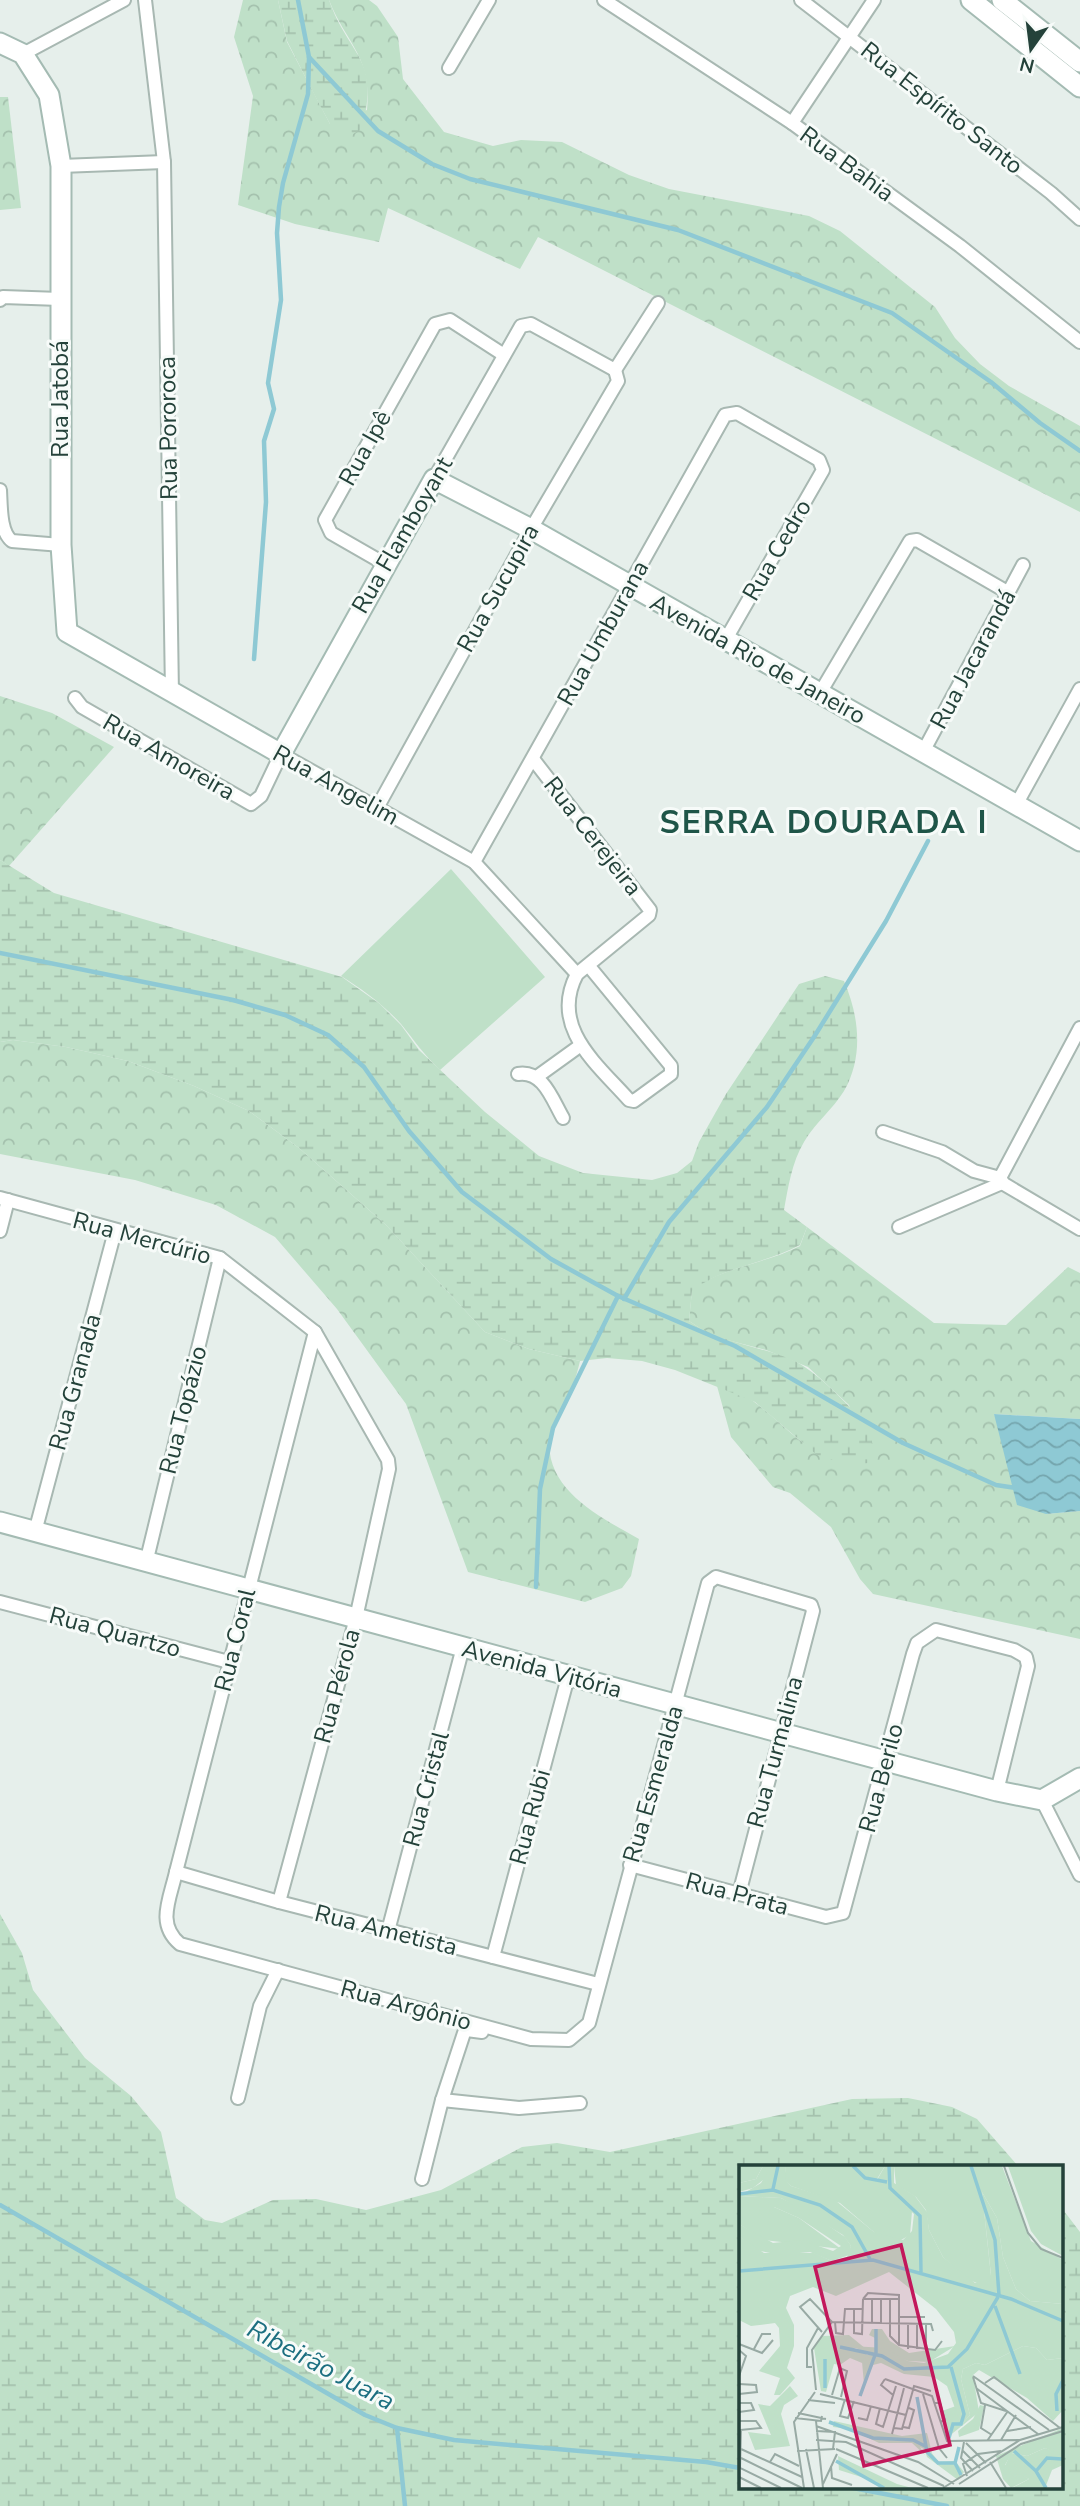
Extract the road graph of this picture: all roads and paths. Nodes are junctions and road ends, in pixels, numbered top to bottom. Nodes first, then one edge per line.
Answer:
1 (124, 0) edge
2 (145, 0) edge
3 (489, 0) edge
4 (604, 0) edge
5 (801, 0) edge
6 (874, 0) edge
7 (971, 0) edge
8 (1002, 0) edge
9 (849, 37) junction
10 (0, 43) edge
11 (23, 54) junction
12 (1080, 62) edge
13 (449, 68) dead end
14 (1080, 87) edge
15 (792, 123) junction
16 (164, 162) junction
17 (61, 166) junction
18 (1080, 219) edge
19 (60, 299) junction
20 (0, 300) edge
21 (658, 303) dead end
22 (1078, 336) edge
23 (504, 355) junction
24 (615, 370) junction
25 (819, 460) joint
26 (434, 479) junction
27 (0, 490) edge
28 (531, 529) junction
29 (61, 545) junction
30 (385, 564) junction
31 (1023, 565) dead end
32 (629, 585) junction
33 (1009, 593) junction
34 (67, 632) joint
35 (726, 639) junction
36 (1080, 689) edge
37 (820, 693) junction
38 (172, 694) junction
39 (75, 698) dead end
40 (923, 752) junction
41 (281, 754) junction
42 (533, 759) junction
43 (1016, 805) junction
44 (377, 808) junction
45 (1080, 841) edge
46 (474, 862) junction
47 (588, 965) junction
48 (577, 974) junction
49 (1080, 1028) edge
50 (581, 1045) junction
51 (518, 1074) dead end
52 (538, 1076) junction
53 (563, 1118) dead end
54 (883, 1132) dead end
55 (1001, 1179) junction
56 (4, 1199) edge
57 (899, 1227) dead end
58 (1080, 1229) edge
59 (0, 1231) edge
60 (115, 1231) junction
61 (220, 1258) junction
62 (315, 1332) junction
63 (389, 1469) joint
64 (0, 1522) edge
65 (35, 1532) junction
66 (146, 1563) junction
67 (708, 1583) joint
68 (248, 1589) junction
69 (0, 1602) edge
70 (356, 1618) junction
71 (463, 1647) junction
72 (229, 1662) junction
73 (568, 1677) junction
74 (676, 1705) junction
75 (779, 1733) junction
76 (886, 1762) junction
77 (1080, 1778) edge
78 (997, 1791) junction
79 (1042, 1800) junction
80 (630, 1866) junction
81 (176, 1872) junction
82 (1080, 1875) edge
83 (739, 1894) junction
84 (279, 1902) junction
85 (843, 1913) joint
86 (388, 1931) junction
87 (180, 1944) joint
88 (493, 1957) junction
89 (278, 1970) junction
90 (598, 1984) junction
91 (531, 2039) junction
92 (238, 2098) dead end
93 (442, 2100) junction
94 (580, 2103) dead end
95 (422, 2179) dead end

1 - 11 street
2 - 16 street, Rua Pororoca
3 - 13 street
4 - 15 street, Rua Bahia
5 - 9 street, Rua Espírito Santo
6 - 9 street
7 - 14 street
8 - 12 street
9 - 15 street
9 - 18 street, Rua Espírito Santo
10 - 11 street
11 - 17 street, Rua Jatobá
15 - 22 street, Rua Bahia
16 - 17 street
16 - 38 street, Rua Pororoca
17 - 19 street, Rua Jatobá
19 - 20 street
19 - 29 street, Rua Jatobá
21 - 24 street, Rua Sucupira
23 - 24 street, Rua Flamboyant
23 - 26 street, Rua Flamboyant
23 - 30 street, Rua Ipê
24 - 28 street, Rua Sucupira
25 - 32 street, Rua Umburana
25 - 35 street, Rua Cedro
26 - 28 street, Avenida Rio de Janeiro
26 - 30 street, Rua Flamboyant
27 - 29 street
28 - 32 street, Avenida Rio de Janeiro
28 - 44 street, Rua Sucupira
29 - 34 street, Rua Jatobá
30 - 41 street, Rua Flamboyant
31 - 33 street, Rua Jacarandá
32 - 35 street, Avenida Rio de Janeiro
32 - 42 street, Rua Umburana
33 - 37 street
33 - 40 street, Rua Jacarandá
34 - 38 street, Rua Angelim
35 - 37 street, Avenida Rio de Janeiro
36 - 43 street
37 - 40 street, Avenida Rio de Janeiro
38 - 41 street, Rua Angelim
39 - 41 street, Rua Amoreira
40 - 43 street, Avenida Rio de Janeiro
41 - 44 street, Rua Angelim
42 - 46 street, Rua Umburana
42 - 47 street, Rua Cerejeira
43 - 45 street, Avenida Rio de Janeiro
44 - 46 street, Rua Angelim
46 - 48 street, Rua Angelim
47 - 48 street
47 - 50 street
48 - 50 street
49 - 55 street
50 - 52 street
51 - 52 street
52 - 53 street
54 - 55 street
55 - 57 street
55 - 58 street
56 - 59 street
56 - 60 street, Rua Mercúrio
60 - 61 street, Rua Mercúrio
60 - 65 street, Rua Granada
61 - 62 street, Rua Mercúrio
61 - 66 street, Rua Topázio
62 - 63 street, Rua Mercúrio
62 - 68 street, Rua Coral
63 - 70 street, Rua Pérola
64 - 65 street, Avenida Vitória
65 - 66 street, Avenida Vitória
66 - 68 street, Avenida Vitória
67 - 74 street, Rua Esmeralda
67 - 75 street, Rua Turmalina
68 - 70 street, Avenida Vitória
68 - 72 street, Rua Coral
69 - 72 street, Rua Quartzo
70 - 71 street, Avenida Vitória
70 - 84 street, Rua Pérola
71 - 73 street, Avenida Vitória
71 - 86 street, Rua Cristal
72 - 81 street, Rua Coral
73 - 74 street, Avenida Vitória
73 - 88 street, Rua Rubi
74 - 75 street, Avenida Vitória
74 - 80 street, Rua Esmeralda
75 - 76 street, Avenida Vitória
75 - 83 street, Rua Turmalina
76 - 78 street, Avenida Vitória
76 - 78 street, Rua Berilo
76 - 85 street, Rua Berilo
77 - 79 street
78 - 79 street, Avenida Vitória
79 - 82 street
80 - 83 street, Rua Prata
80 - 90 street, Rua Esmeralda
81 - 84 street, Rua Ametista
81 - 87 street, Rua Coral
83 - 85 street, Rua Prata
84 - 86 street, Rua Ametista
86 - 88 street, Rua Ametista
87 - 89 street, Rua Argônio
88 - 90 street, Rua Ametista
89 - 91 street, Rua Argônio
89 - 92 street
90 - 91 street, Rua Argônio
91 - 93 street
93 - 94 street
93 - 95 street

